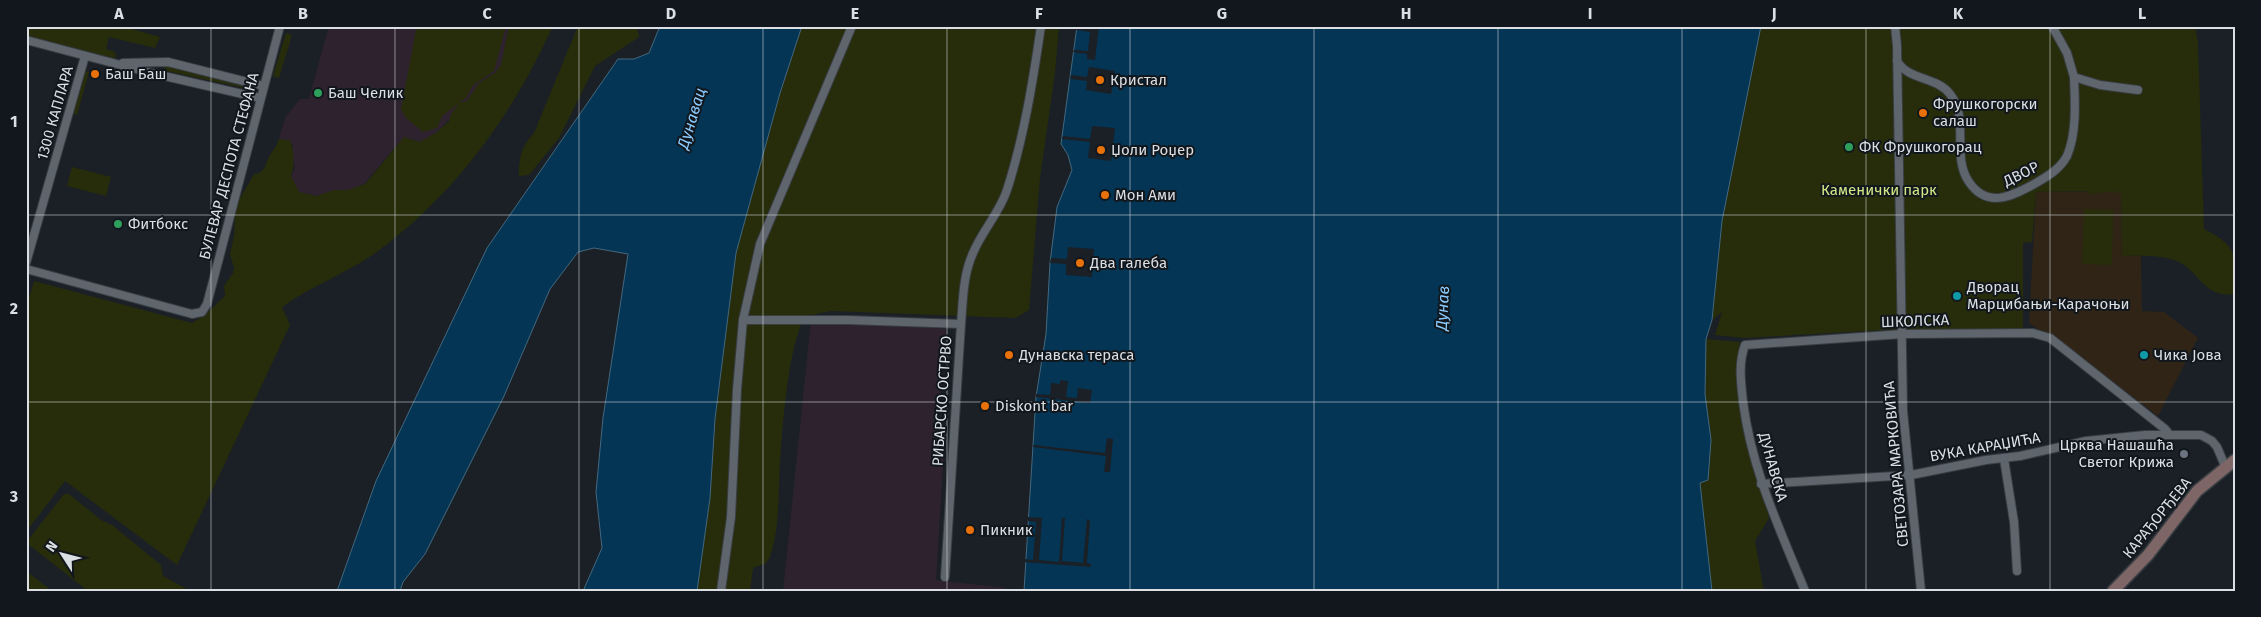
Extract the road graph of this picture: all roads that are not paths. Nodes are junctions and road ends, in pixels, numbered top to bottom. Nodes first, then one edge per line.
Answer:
1 (280, 26) edge
2 (852, 26) edge
3 (1041, 26) edge
4 (1895, 26) edge
5 (2052, 26) edge
6 (26, 40) edge
7 (85, 56) junction
8 (1897, 61) junction
9 (113, 63) junction
10 (2074, 77) junction
11 (263, 86) junction
12 (2138, 90) dead end
13 (260, 98) junction
14 (30, 239) edge
15 (26, 263) edge
16 (26, 269) edge
17 (743, 320) junction
18 (961, 324) junction
19 (1903, 334) junction
20 (1745, 345) joint
21 (2170, 435) junction
22 (2004, 459) junction
23 (2230, 463) edge
24 (1911, 475) junction
25 (1761, 484) junction
26 (2017, 571) dead end
27 (944, 577) dead end
28 (721, 591) edge
29 (1805, 591) edge
30 (1921, 591) edge
31 (2113, 591) edge

1 - 11 street, БУЛЕВАР ДЕСПОТА СТЕФАНА
2 - 17 street
3 - 18 street
4 - 8 street
5 - 10 street
6 - 7 street
7 - 9 street
7 - 14 street, 1300 КАПЛАРА
8 - 10 street, ДВОР
8 - 19 street
9 - 11 street
9 - 13 street
10 - 12 street
11 - 13 street, БУЛЕВАР ДЕСПОТА СТЕФАНА
13 - 16 street, БУЛЕВАР ДЕСПОТА СТЕФАНА
14 - 15 street, 1300 КАПЛАРА
17 - 18 street, РИБАРСКО ОСТРВО
17 - 28 street
18 - 27 street, РИБАРСКО ОСТРВО
19 - 20 street, ШКОЛСКА
19 - 21 street, ШКОЛСКА
19 - 24 street, СВЕТОЗАРА МАРКОВИЋА
20 - 25 street, ДУНАВСКА
21 - 22 street, ВУКА КАРАЏИЋА
21 - 23 street, ВУКА КАРАЏИЋА
22 - 24 street, ВУКА КАРАЏИЋА
22 - 26 street
23 - 31 main road, КАРАЂОРЂЕВА
24 - 25 street, ВУКА КАРАЏИЋА
24 - 30 street, СВЕТОЗАРА МАРКОВИЋА
25 - 29 street, ДУНАВСКА

